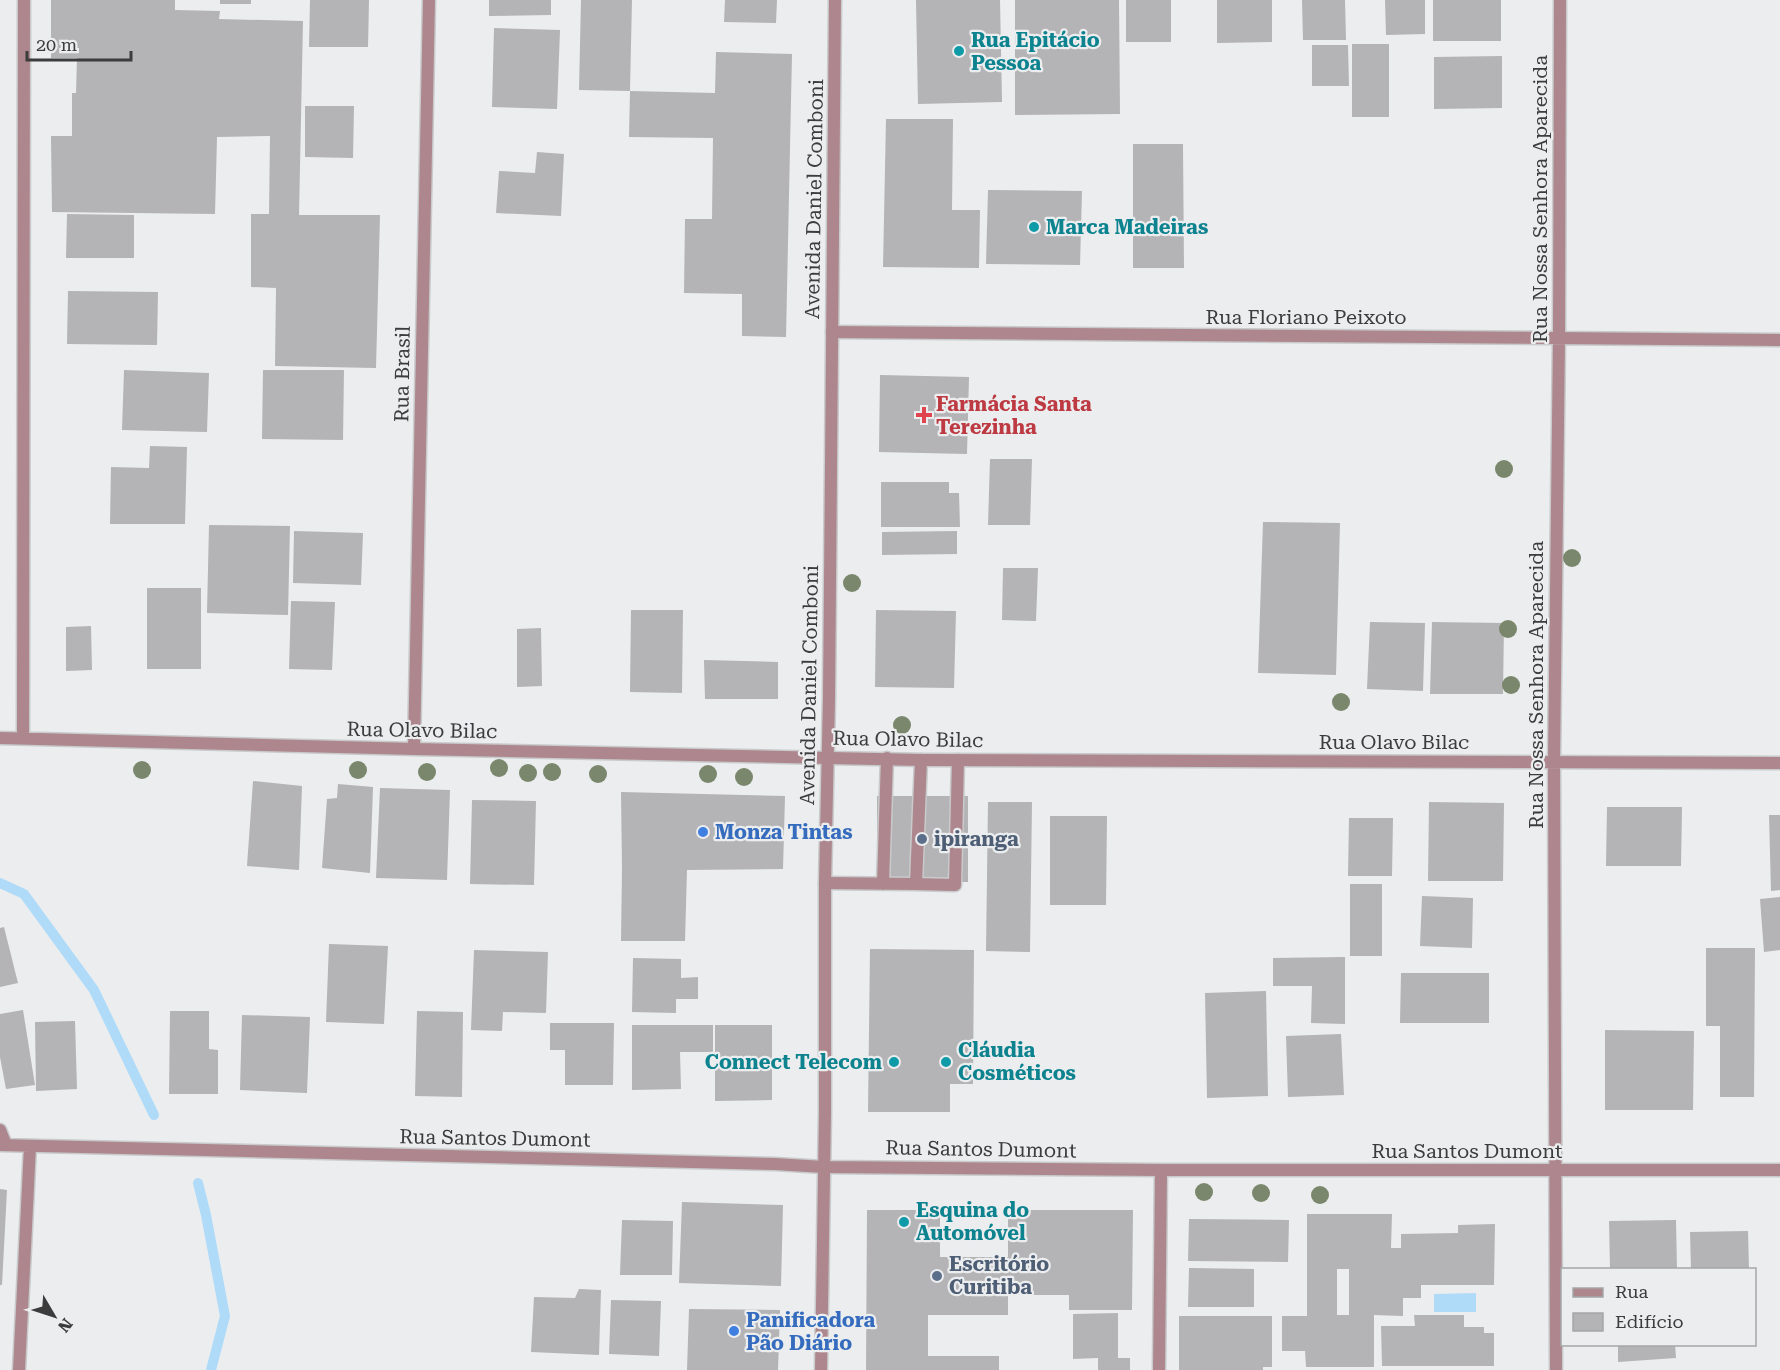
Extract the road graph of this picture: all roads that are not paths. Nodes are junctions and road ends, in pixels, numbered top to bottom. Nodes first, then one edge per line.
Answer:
1 (24, 0) edge
2 (429, 0) edge
3 (835, 0) edge
4 (1560, 0) edge
5 (832, 332) junction
6 (1559, 338) junction
7 (1780, 340) edge
8 (0, 738) edge
9 (23, 738) junction
10 (414, 749) junction
11 (828, 757) junction
12 (887, 758) junction
13 (921, 760) junction
14 (958, 760) junction
15 (1554, 762) junction
16 (1780, 764) edge
17 (825, 883) junction
18 (883, 884) junction
19 (916, 884) junction
20 (0, 1130) edge
21 (3, 1145) edge
22 (30, 1146) junction
23 (824, 1167) junction
24 (1161, 1170) junction
25 (1780, 1170) edge
26 (1556, 1171) junction
27 (19, 1370) edge
28 (821, 1370) edge
29 (1159, 1370) edge
30 (1556, 1370) edge

1 - 9 street
2 - 10 street, Rua Brasil
3 - 5 street, Avenida Daniel Comboni
4 - 6 street, Rua Nossa Senhora Aparecida
5 - 6 street, Rua Floriano Peixoto
5 - 11 street, Avenida Daniel Comboni
6 - 7 street, Rua Floriano Peixoto
6 - 15 street, Rua Nossa Senhora Aparecida
8 - 9 street, Rua Olavo Bilac
9 - 10 street, Rua Olavo Bilac
10 - 11 street, Rua Olavo Bilac
11 - 12 street, Rua Olavo Bilac
11 - 17 street, Avenida Daniel Comboni
12 - 13 street, Rua Olavo Bilac
12 - 18 street
13 - 14 street, Rua Olavo Bilac
13 - 19 street
14 - 15 street, Rua Olavo Bilac
14 - 19 street
15 - 16 street, Rua Olavo Bilac
15 - 26 street, Rua Nossa Senhora Aparecida
17 - 18 street
17 - 23 street, Avenida Daniel Comboni
18 - 19 street
20 - 21 street
21 - 22 street, Rua Santos Dumont
22 - 23 street, Rua Santos Dumont
22 - 27 street
23 - 24 street, Rua Santos Dumont
23 - 28 street, Avenida Daniel Comboni
24 - 26 street, Rua Santos Dumont
24 - 29 street
25 - 26 street, Rua Santos Dumont
26 - 30 street, Rua Nossa Senhora Aparecida

